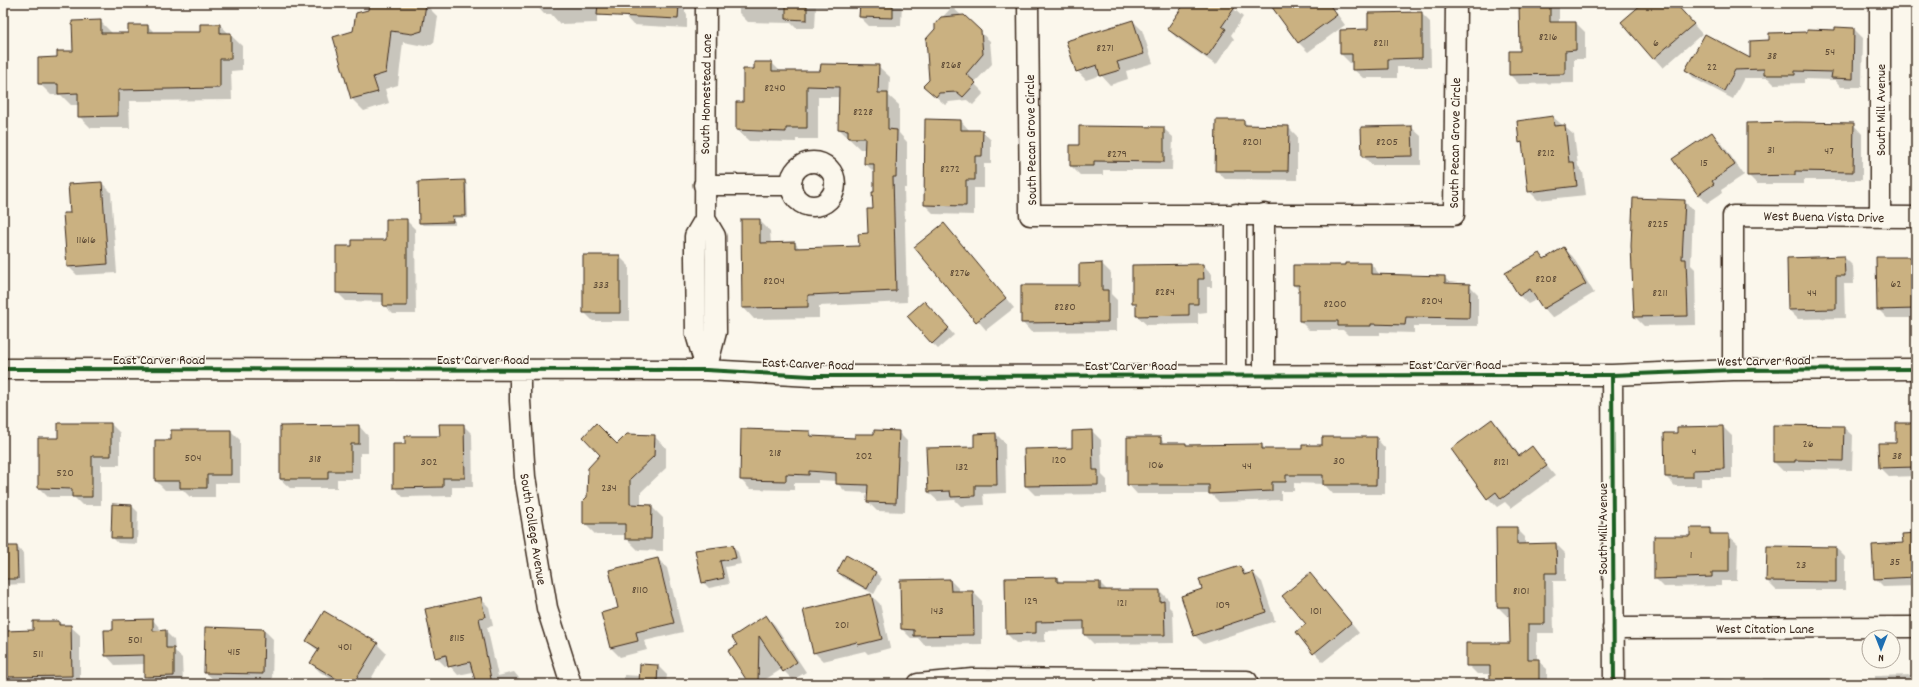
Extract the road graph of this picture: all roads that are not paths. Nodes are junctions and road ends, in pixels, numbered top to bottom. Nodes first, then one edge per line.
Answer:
1 (706, 3) edge
2 (1028, 3) edge
3 (1456, 3) edge
4 (1880, 3) edge
5 (704, 185) junction
6 (791, 185) dead end
7 (1236, 214) junction
8 (1264, 214) junction
9 (1880, 217) junction
10 (1916, 217) edge
11 (1236, 296) junction
12 (1264, 296) junction
13 (3, 369) edge
14 (706, 370) junction
15 (1733, 370) junction
16 (1916, 370) edge
17 (520, 371) junction
18 (1612, 375) junction
19 (1236, 376) junction
20 (1264, 376) junction
21 (1916, 627) edge
22 (1613, 628) junction
23 (1247, 683) edge
24 (571, 684) edge
25 (918, 684) edge
26 (1614, 684) edge

1 - 5 street, South Homestead Lane
2 - 7 street, South Pecan Grove Circle
3 - 8 street, South Pecan Grove Circle
4 - 9 street, South Mill Avenue
5 - 6 street
5 - 14 street, South Homestead Lane
7 - 8 street, South Pecan Grove Circle
7 - 11 street
8 - 12 street
9 - 10 street, West Buena Vista Drive
9 - 15 street, West Buena Vista Drive
11 - 12 street
11 - 19 street
12 - 20 street
13 - 17 street, East Carver Road
14 - 17 street, East Carver Road
14 - 19 street, East Carver Road
15 - 16 street, West Carver Road
15 - 18 street, West Carver Road
17 - 24 street, South College Avenue
18 - 20 street, East Carver Road
18 - 22 street, South Mill Avenue
19 - 20 street, East Carver Road
21 - 22 street, West Citation Lane
22 - 26 street, South Mill Avenue
23 - 25 street

